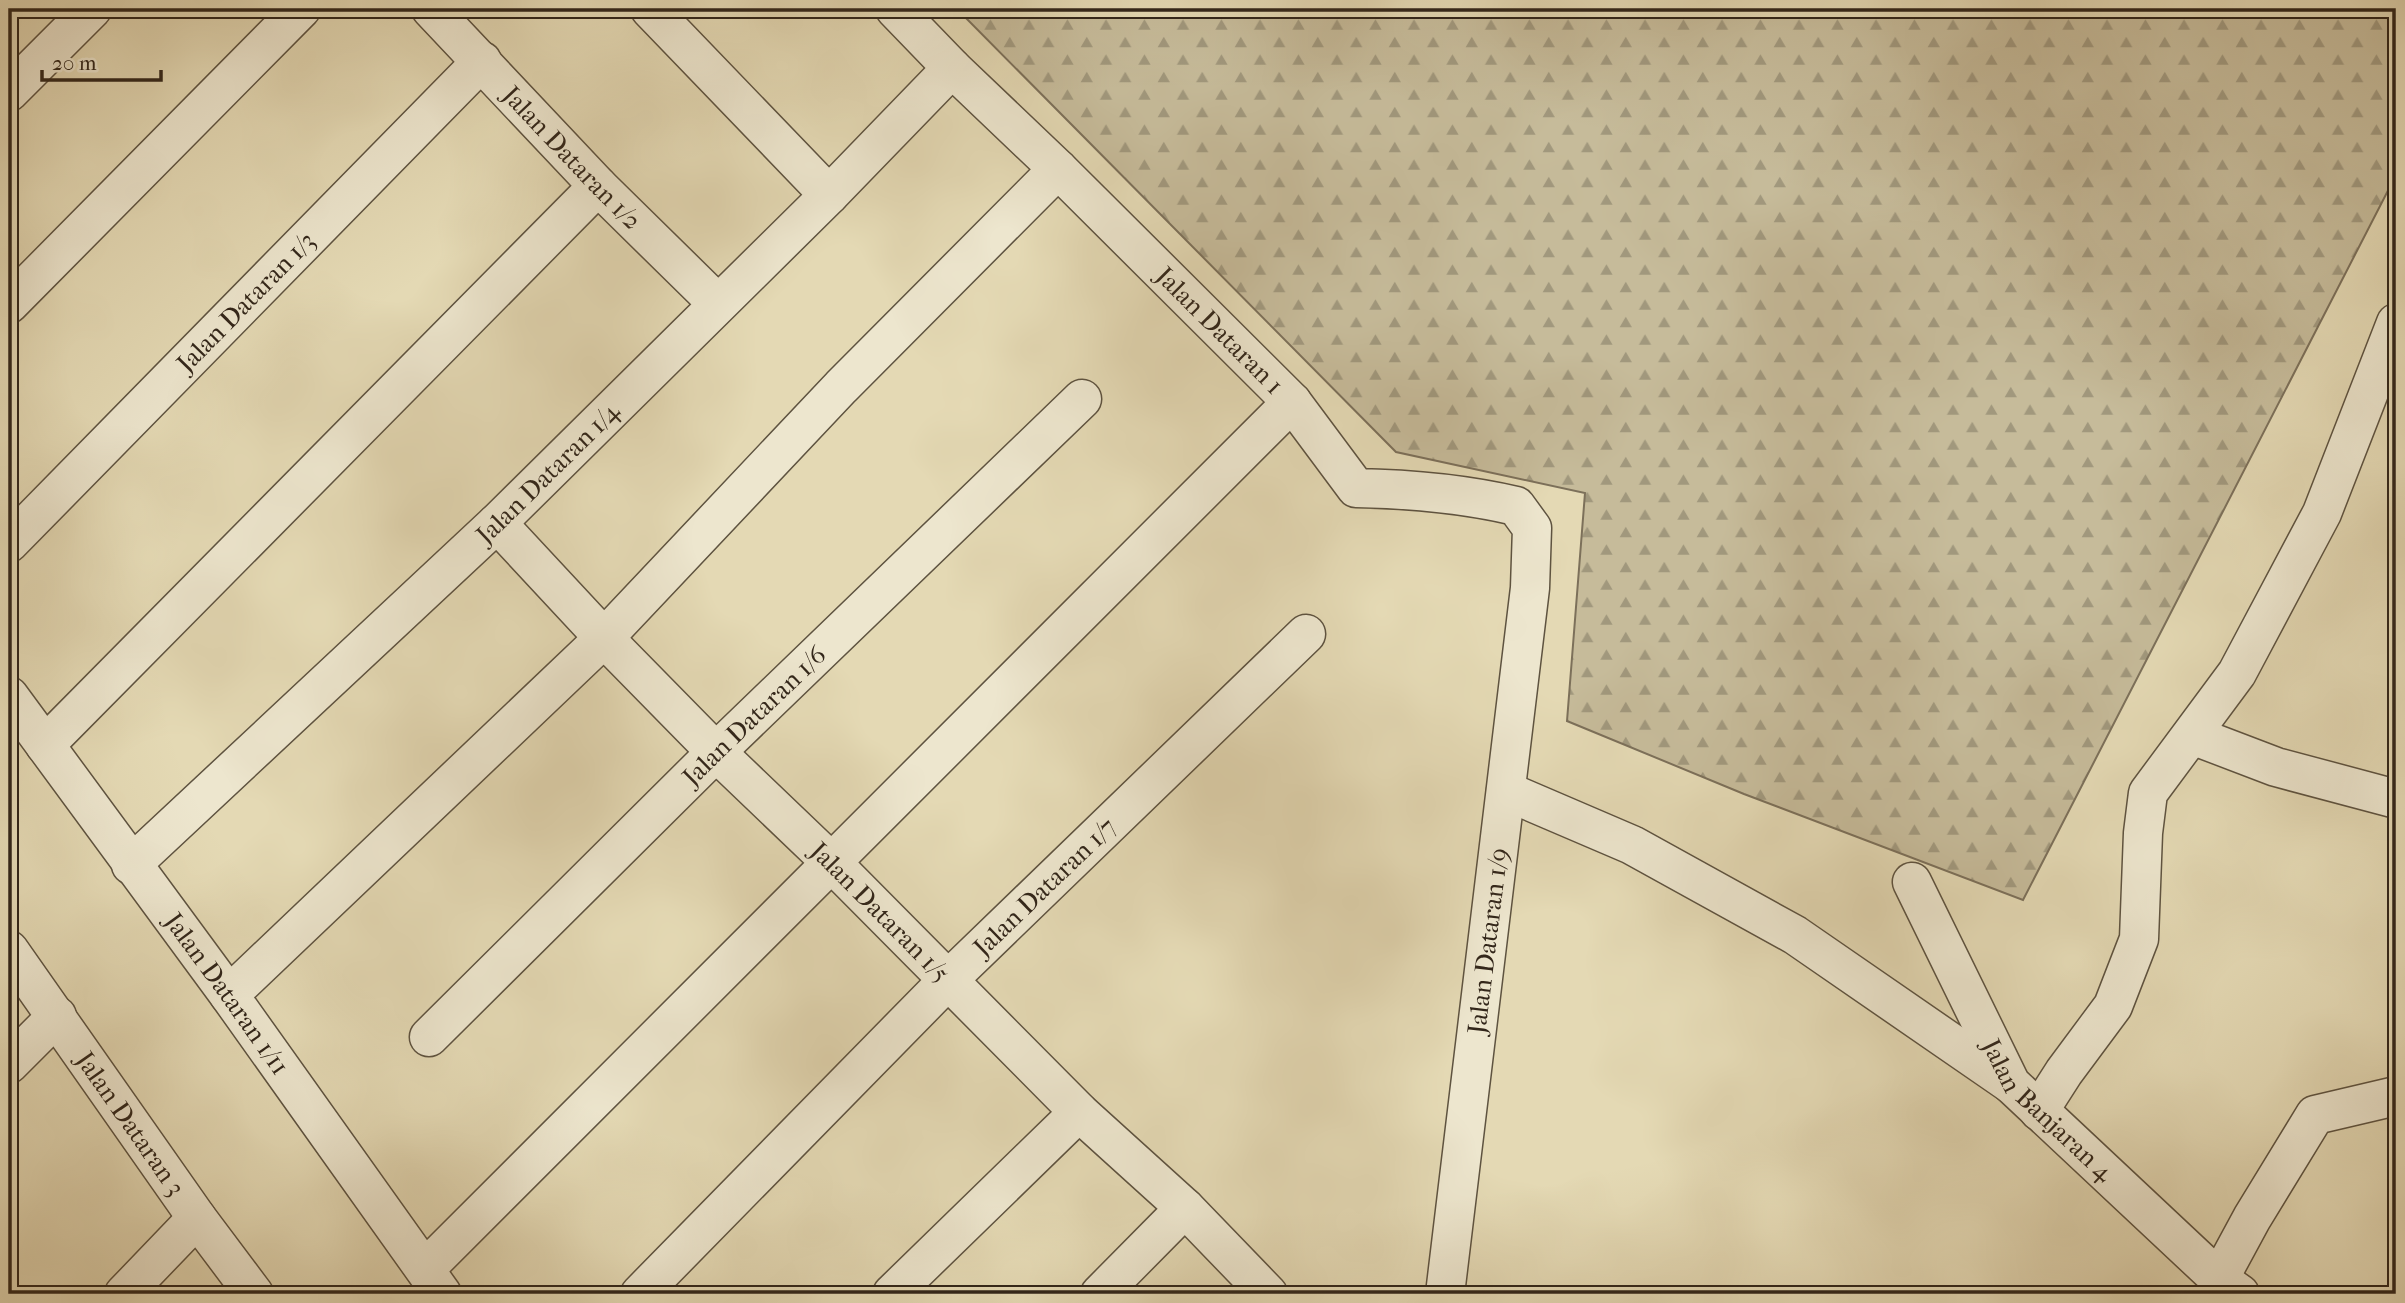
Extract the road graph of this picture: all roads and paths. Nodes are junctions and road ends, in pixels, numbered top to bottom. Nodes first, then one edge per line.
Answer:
1 (92, 9) edge
2 (301, 9) edge
3 (431, 9) edge
4 (650, 9) edge
5 (895, 9) edge
6 (482, 61) junction
7 (952, 68) junction
8 (9, 92) edge
9 (1058, 169) junction
10 (598, 186) junction
11 (829, 195) junction
12 (718, 303) junction
13 (9, 304) edge
14 (2396, 323) edge
15 (1082, 398) dead end
16 (1292, 402) junction
17 (497, 523) junction
18 (9, 542) edge
19 (1531, 588) joint
20 (1306, 634) dead end
21 (604, 638) junction
22 (9, 696) edge
23 (2192, 735) junction
24 (45, 745) junction
25 (716, 752) junction
26 (1506, 791) junction
27 (2396, 799) edge
28 (832, 863) junction
29 (131, 865) junction
30 (1912, 882) dead end
31 (9, 950) edge
32 (947, 981) junction
33 (229, 995) junction
34 (57, 1016) junction
35 (429, 1037) dead end
36 (9, 1064) edge
37 (2011, 1084) junction
38 (2396, 1096) edge
39 (2039, 1111) junction
40 (1079, 1112) junction
41 (1185, 1208) junction
42 (197, 1219) junction
43 (434, 1282) edge
44 (2230, 1287) edge
45 (124, 1294) edge
46 (254, 1294) edge
47 (640, 1294) edge
48 (892, 1294) edge
49 (1100, 1294) edge
50 (1268, 1294) edge
51 (1446, 1294) edge

1 - 8 street
2 - 13 street
3 - 6 street, Jalan Dataran 1/2
4 - 11 street
5 - 7 street, Jalan Dataran 1
6 - 10 street, Jalan Dataran 1/2
6 - 18 street, Jalan Dataran 1/3
7 - 9 street, Jalan Dataran 1
7 - 11 street, Jalan Dataran 1/4
9 - 16 street, Jalan Dataran 1
9 - 21 street
10 - 12 street, Jalan Dataran 1/2
10 - 24 street
11 - 12 street, Jalan Dataran 1/4
12 - 17 street, Jalan Dataran 1/4
14 - 23 street
15 - 25 street, Jalan Dataran 1/6
16 - 19 street, Jalan Dataran 1
16 - 28 street
17 - 21 street, Jalan Dataran 1/5
17 - 29 street, Jalan Dataran 1/4
19 - 26 street, Jalan Dataran 1/9
20 - 32 street, Jalan Dataran 1/7
21 - 25 street, Jalan Dataran 1/5
21 - 33 street
22 - 24 street, Jalan Dataran 1/11
23 - 27 street
23 - 39 street
24 - 29 street, Jalan Dataran 1/11
25 - 28 street, Jalan Dataran 1/5
25 - 35 street, Jalan Dataran 1/6
26 - 37 street
26 - 51 street, Jalan Dataran 1/9
28 - 32 street, Jalan Dataran 1/5
28 - 43 street
29 - 33 street, Jalan Dataran 1/11
30 - 37 street, Jalan Banjaran 4
31 - 34 street, Jalan Dataran 3
32 - 40 street, Jalan Dataran 1/5
32 - 47 street, Jalan Dataran 1/7
33 - 43 street, Jalan Dataran 1/11
34 - 36 street
34 - 42 street, Jalan Dataran 3
37 - 39 street, Jalan Banjaran 4
38 - 44 street
39 - 44 street, Jalan Banjaran 4
40 - 41 street, Jalan Dataran 1/5
40 - 48 street
41 - 49 street
41 - 50 street, Jalan Dataran 1/5
42 - 45 street
42 - 46 street, Jalan Dataran 3

